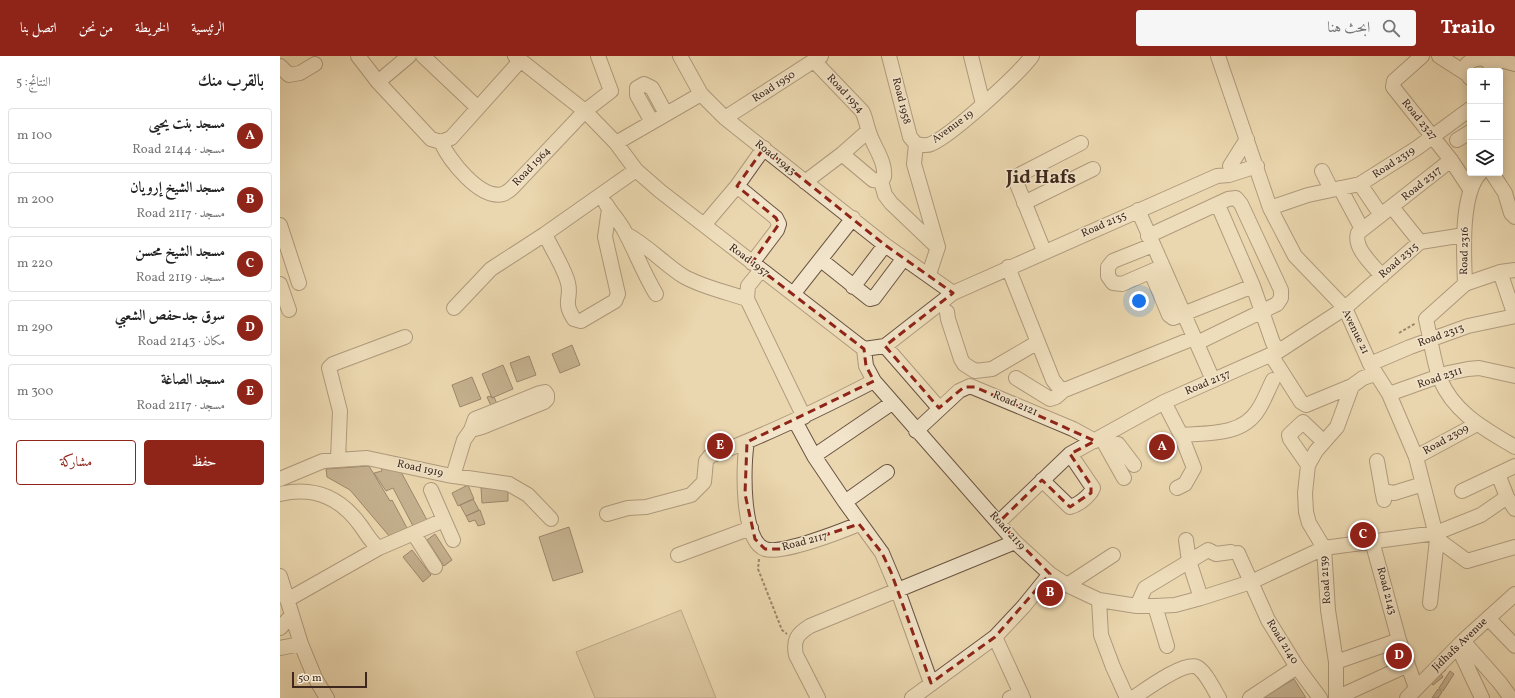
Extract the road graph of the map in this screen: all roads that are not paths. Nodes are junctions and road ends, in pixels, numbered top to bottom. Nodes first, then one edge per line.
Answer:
1 (358, 56) edge
2 (409, 56) edge
3 (423, 56) edge
4 (598, 56) edge
5 (680, 56) edge
6 (888, 56) edge
7 (971, 56) edge
8 (1032, 56) edge
9 (1218, 56) edge
10 (1422, 56) edge
11 (1439, 56) edge
12 (1447, 56) edge
13 (518, 58) edge
14 (818, 58) edge
15 (1485, 61) edge
16 (315, 64) dead end
17 (1515, 64) edge
18 (280, 66) edge
19 (1468, 68) edge
20 (1467, 75) edge
21 (378, 82) junction
22 (700, 94) junction
23 (983, 104) junction
24 (478, 108) junction
25 (585, 111) junction
26 (1467, 111) edge
27 (666, 114) junction
28 (725, 118) junction
29 (652, 122) junction
30 (868, 131) junction
31 (1467, 134) edge
32 (1433, 136) junction
33 (1247, 139) junction
34 (1457, 140) dead end
35 (441, 142) junction
36 (616, 143) junction
37 (1081, 143) dead end
38 (916, 144) junction
39 (764, 148) junction
40 (842, 154) junction
41 (1451, 160) junction
42 (1255, 161) junction
43 (1093, 169) dead end
44 (636, 170) junction
45 (1322, 172) dead end
46 (1225, 173) junction
47 (1478, 176) edge
48 (1494, 176) edge
49 (882, 181) junction
50 (805, 182) junction
51 (1261, 184) junction
52 (1360, 184) junction
53 (736, 186) junction
54 (1336, 189) junction
55 (1470, 189) junction
56 (600, 195) junction
57 (1024, 203) junction
58 (1218, 205) junction
59 (1270, 208) junction
60 (609, 209) junction
61 (1138, 210) junction
62 (1387, 211) junction
63 (1515, 217) edge
64 (853, 218) junction
65 (280, 225) edge
66 (704, 225) junction
67 (1362, 229) junction
68 (545, 234) junction
69 (626, 234) junction
70 (1464, 236) junction
71 (1151, 240) junction
72 (1420, 242) junction
73 (885, 245) junction
74 (938, 248) junction
75 (1044, 251) junction
76 (904, 258) junction
77 (821, 260) junction
78 (756, 267) junction
79 (1008, 267) junction
80 (1156, 269) junction
81 (1515, 270) edge
82 (1500, 272) junction
83 (929, 274) junction
84 (1382, 276) junction
85 (300, 283) dead end
86 (280, 284) edge
87 (1465, 284) junction
88 (1254, 286) junction
89 (853, 287) junction
90 (794, 293) junction
91 (656, 294) dead end
92 (1511, 294) edge
93 (746, 299) junction
94 (947, 302) junction
95 (454, 308) dead end
96 (1345, 308) junction
97 (289, 310) dead end
98 (1263, 311) junction
99 (1514, 311) edge
100 (1184, 315) junction
101 (405, 337) dead end
102 (1432, 339) junction
103 (1196, 340) junction
104 (1038, 342) junction
105 (884, 346) junction
106 (864, 349) junction
107 (1275, 353) junction
108 (1373, 369) junction
109 (1515, 376) edge
110 (1278, 377) junction
111 (1439, 377) junction
112 (1016, 378) dead end
113 (1213, 380) junction
114 (874, 381) junction
115 (1352, 386) junction
116 (1257, 388) dead end
117 (1064, 390) junction
118 (1389, 394) junction
119 (1164, 402) junction
120 (892, 403) junction
121 (939, 408) junction
122 (800, 419) junction
123 (1477, 424) junction
124 (472, 430) dead end
125 (916, 431) junction
126 (1181, 435) junction
127 (1100, 441) junction
128 (747, 442) junction
129 (1324, 442) junction
130 (1515, 447) edge
131 (1070, 454) junction
132 (814, 456) junction
133 (1416, 457) junction
134 (338, 459) junction
135 (1377, 461) dead end
136 (1308, 464) junction
137 (1134, 465) dead end
138 (1515, 466) edge
139 (887, 472) dead end
140 (1498, 474) junction
141 (453, 476) junction
142 (1124, 478) dead end
143 (280, 479) edge
144 (1042, 480) junction
145 (1423, 484) junction
146 (1177, 488) dead end
147 (431, 490) dead end
148 (1462, 491) dead end
149 (280, 494) edge
150 (1507, 497) junction
151 (845, 502) junction
152 (1515, 509) edge
153 (607, 514) dead end
154 (551, 518) dead end
155 (444, 520) junction
156 (999, 522) junction
157 (859, 524) junction
158 (752, 528) junction
159 (414, 534) junction
160 (1437, 536) junction
161 (452, 540) dead end
162 (1186, 540) dead end
163 (1372, 541) junction
164 (1015, 542) junction
165 (1515, 547) edge
166 (379, 548) junction
167 (1324, 548) junction
168 (678, 555) dead end
169 (1113, 555) dead end
170 (1189, 561) junction
171 (435, 566) dead end
172 (1050, 574) junction
173 (280, 576) edge
174 (1251, 582) junction
175 (1067, 585) junction
176 (898, 591) junction
177 (1515, 594) edge
178 (1201, 598) junction
179 (287, 600) junction
180 (1099, 600) junction
181 (1430, 603) dead end
182 (1137, 606) junction
183 (1155, 606) junction
184 (291, 616) junction
185 (1488, 618) junction
186 (280, 628) edge
187 (995, 636) junction
188 (1399, 640) junction
189 (301, 644) junction
190 (1461, 644) junction
191 (1168, 646) dead end
192 (1515, 646) edge
193 (280, 648) edge
194 (1336, 662) junction
195 (1408, 665) junction
196 (1297, 667) junction
197 (931, 683) junction
198 (1412, 693) edge
199 (1018, 696) edge
200 (1336, 697) edge
201 (327, 698) edge
202 (818, 698) edge
203 (912, 698) edge
204 (1128, 698) edge
205 (1133, 698) edge
206 (1219, 698) edge
207 (1250, 698) edge
208 (1320, 698) edge
209 (1482, 698) edge
210 (1511, 698) edge

1 - 21 street
2 - 21 street
3 - 24 street
4 - 25 street
5 - 22 street, Road 1943
6 - 38 street, Road 1958
7 - 23 street
8 - 23 street, Avenue 19
9 - 33 street, Avenue 21
10 - 32 street, Road 2327
11 - 20 street
12 - 15 street
13 - 24 street
13 - 25 street, Road 1957
14 - 28 street, Road 1950
14 - 30 street, Road 1954
15 - 17 street
15 - 19 street
16 - 18 street
21 - 35 street
22 - 27 street
22 - 28 street, Road 1943
23 - 38 street, Avenue 19
24 - 35 street
25 - 35 street, Road 1964
25 - 36 street, Road 1957
26 - 32 street, Road 2319
27 - 29 street
27 - 29 street
28 - 39 street, Road 1943
29 - 36 street
30 - 40 street
30 - 49 street, Road 1954
31 - 34 street
32 - 41 street, Road 2327
32 - 52 street, Road 2319
33 - 42 street, Avenue 21
33 - 46 street
36 - 44 street, Road 1957
37 - 57 street
38 - 74 street, Avenue 19
39 - 50 street, Road 1943
39 - 53 street
40 - 49 street
40 - 50 street
41 - 55 street, Road 2327
41 - 62 street, Road 2317
42 - 46 street, Road 2135
42 - 51 street, Avenue 21
43 - 57 street
44 - 56 street
44 - 66 street, Road 1957
45 - 54 street
46 - 51 street
46 - 61 street, Road 2135
47 - 55 street, Road 2316
48 - 63 street
49 - 74 street, Road 1954
50 - 64 street, Road 1943
51 - 59 street, Avenue 21
52 - 54 street, Road 2319
52 - 62 street, Road 2317
53 - 66 street
53 - 78 street
54 - 59 street, Road 2319
54 - 67 street
55 - 70 street, Road 2316
56 - 60 street
56 - 68 street
57 - 75 street
58 - 71 street
58 - 88 street
58 - 98 street
59 - 96 street, Avenue 21
60 - 68 street
60 - 69 street
61 - 71 street
61 - 75 street, Road 2135
62 - 67 street, Road 2317
62 - 72 street, Road 2317
64 - 73 street, Road 1943
64 - 77 street
65 - 85 street
66 - 78 street, Road 1957
67 - 84 street
68 - 95 street
69 - 91 street
69 - 93 street
70 - 72 street, Road 2315
70 - 87 street, Road 2316
71 - 80 street
71 - 80 street
72 - 84 street, Road 2315
73 - 76 street, Road 1943
73 - 89 street
74 - 83 street
75 - 79 street, Road 2135
76 - 83 street, Road 1943
76 - 89 street
77 - 89 street
77 - 90 street
78 - 90 street, Road 1957
78 - 93 street
79 - 94 street, Road 2135
79 - 104 street
80 - 100 street
81 - 82 street
82 - 87 street
82 - 92 street
83 - 94 street, Road 1943
84 - 96 street, Road 2315
86 - 97 street
87 - 102 street, Road 2316
88 - 98 street
88 - 100 street
90 - 106 street, Road 1957
92 - 99 street
93 - 122 street
94 - 104 street
94 - 105 street
96 - 107 street, Road 2137
96 - 108 street, Avenue 21
98 - 103 street
98 - 107 street
99 - 102 street, Road 2313
100 - 103 street
101 - 134 street
102 - 108 street, Road 2313
102 - 111 street
103 - 113 street
103 - 117 street
104 - 117 street
105 - 106 street
105 - 121 street
106 - 114 street, Road 2119
107 - 110 street
107 - 113 street, Road 2137
108 - 115 street
108 - 118 street, Avenue 21
109 - 111 street, Road 2311
110 - 115 street
110 - 116 street
110 - 126 street
111 - 118 street, Road 2311
111 - 123 street
112 - 117 street
113 - 119 street, Road 2137
114 - 120 street, Road 2119
114 - 122 street
115 - 129 street
118 - 133 street, Avenue 21
119 - 126 street
119 - 127 street, Road 2137
120 - 125 street, Road 2119
120 - 132 street
121 - 125 street, Road 2121
121 - 127 street, Road 2121
122 - 128 street
122 - 132 street
123 - 130 street
123 - 133 street, Road 2309
124 - 141 street
125 - 156 street, Road 2119
126 - 146 street
127 - 131 street, Road 2137
127 - 137 street, Road 2121
127 - 142 street
128 - 153 street
128 - 158 street
129 - 136 street
129 - 136 street
131 - 144 street, Road 2137
131 - 144 street
132 - 151 street
133 - 145 street, Avenue 21
134 - 141 street, Road 1919
134 - 143 street, Road 1919
135 - 145 street
136 - 167 street, Road 2139
138 - 140 street
139 - 151 street
140 - 148 street
140 - 150 street
141 - 154 street, Road 1919
144 - 156 street, Road 2137
145 - 160 street, Avenue 21
147 - 155 street
149 - 166 street
150 - 152 street
150 - 160 street, Road 2119
151 - 157 street
155 - 159 street
155 - 161 street
156 - 164 street, Road 2119
157 - 158 street, Road 2117
157 - 176 street
158 - 168 street
159 - 166 street
159 - 171 street
160 - 163 street, Road 2119
160 - 165 street
160 - 181 street, Avenue 21
162 - 170 street
163 - 167 street, Road 2119
163 - 188 street, Road 2143
164 - 172 street, Road 2119
164 - 176 street
166 - 179 street
167 - 174 street, Road 2119
167 - 194 street, Road 2139
169 - 175 street
170 - 174 street, Road 2140
170 - 178 street
170 - 182 street
172 - 175 street, Road 2119
172 - 187 street
173 - 179 street
174 - 178 street, Road 2119
174 - 196 street, Road 2140
175 - 180 street, Road 2119
176 - 197 street
176 - 202 street
177 - 185 street, Jidhafs Avenue
178 - 183 street, Road 2119
179 - 184 street
180 - 182 street, Road 2119
180 - 204 street
182 - 183 street, Road 2119
183 - 191 street
184 - 186 street
184 - 189 street
185 - 190 street, Jidhafs Avenue
185 - 192 street
187 - 197 street
187 - 199 street
188 - 194 street
188 - 195 street, Road 2143
189 - 193 street
189 - 201 street
190 - 198 street, Jidhafs Avenue
190 - 209 street
190 - 210 street
194 - 200 street, Road 2139
195 - 198 street, Road 2143
195 - 200 street
196 - 207 street
196 - 208 street, Road 2140
197 - 203 street
205 - 206 street

